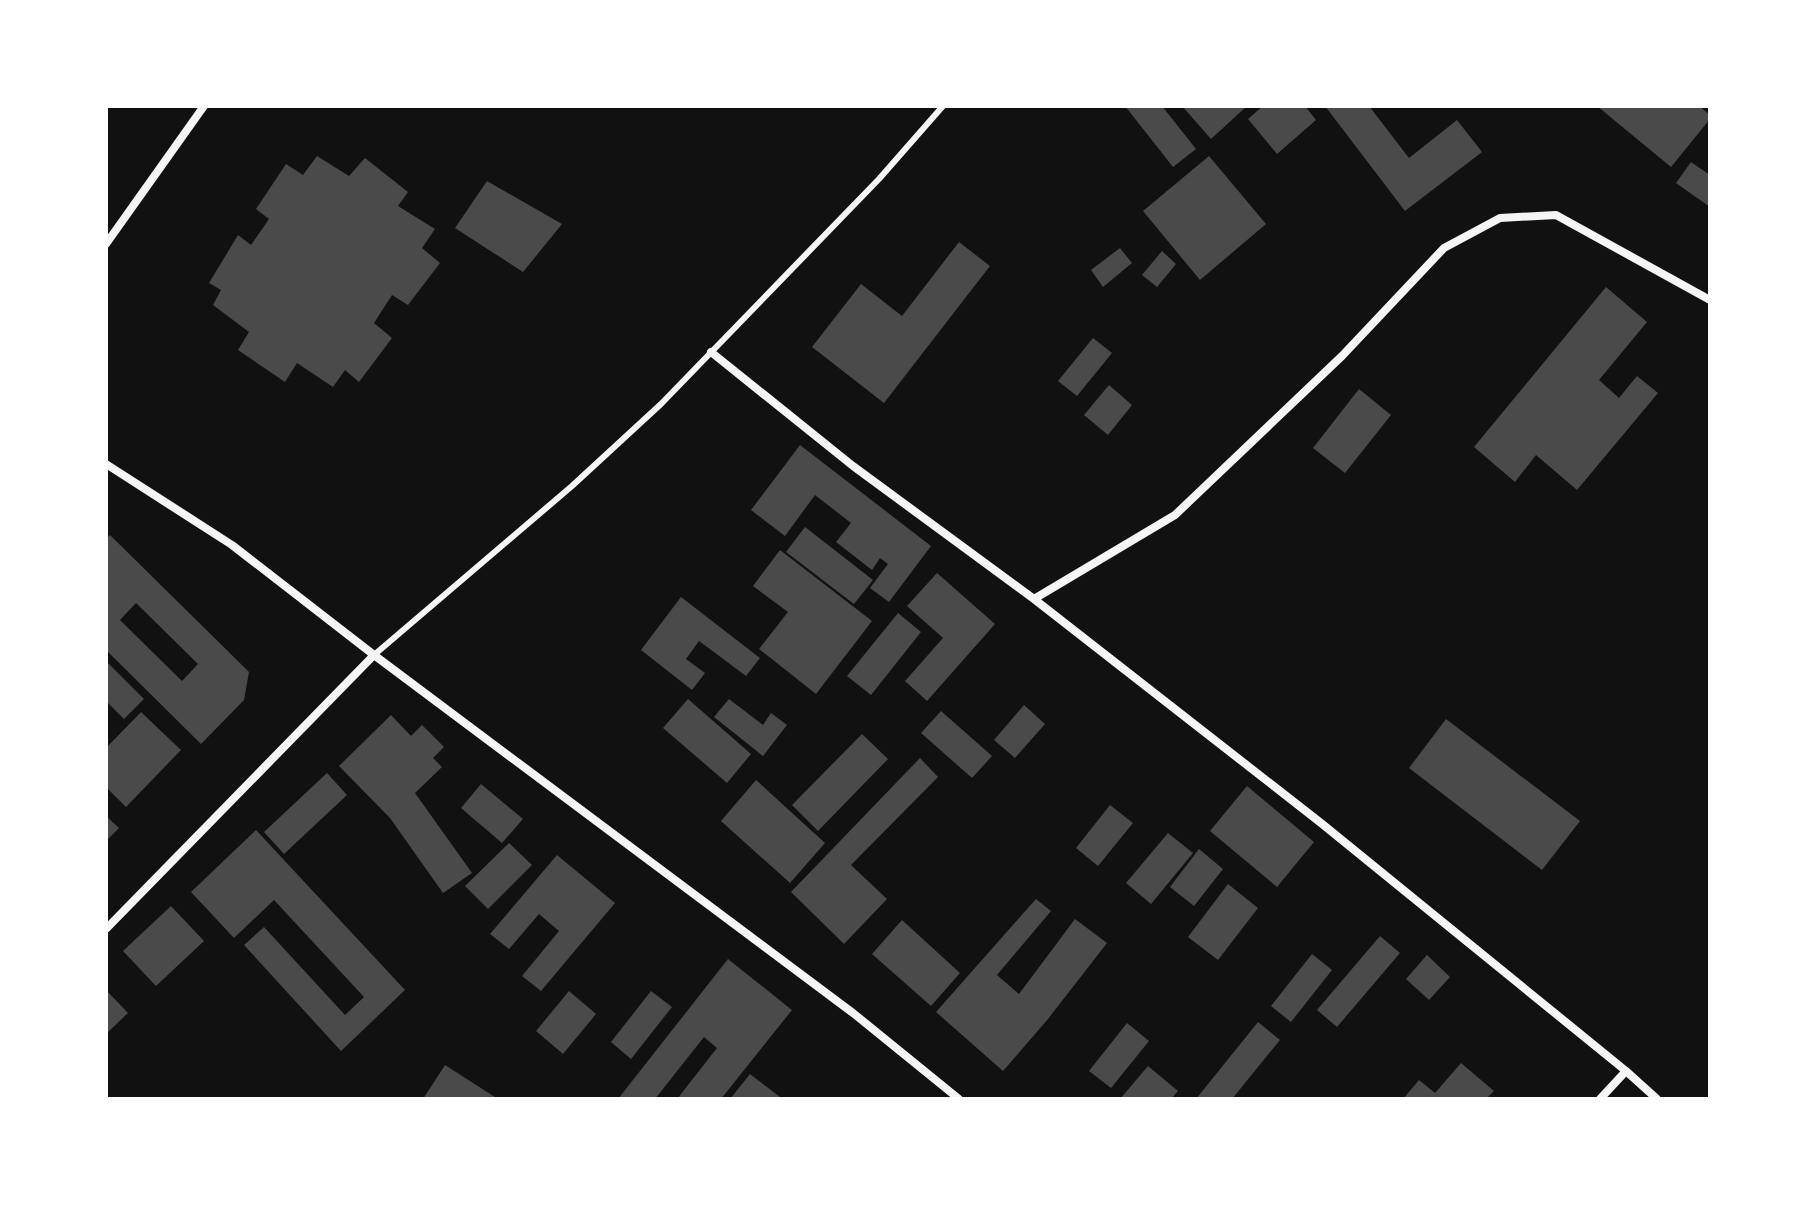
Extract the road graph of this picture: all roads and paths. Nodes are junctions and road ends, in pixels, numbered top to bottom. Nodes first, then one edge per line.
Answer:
1 (204, 106) edge
2 (943, 106) edge
3 (106, 244) edge
4 (1710, 300) edge
5 (711, 352) junction
6 (106, 464) edge
7 (1034, 599) junction
8 (374, 655) junction
9 (106, 929) edge
10 (1626, 1071) junction
11 (959, 1099) edge
12 (1600, 1099) edge
13 (1657, 1099) edge

1 - 3 street
2 - 5 lane
4 - 7 street
5 - 7 street
5 - 8 lane
6 - 8 street
7 - 10 street
8 - 9 street
8 - 11 street
10 - 12 street
10 - 13 street

